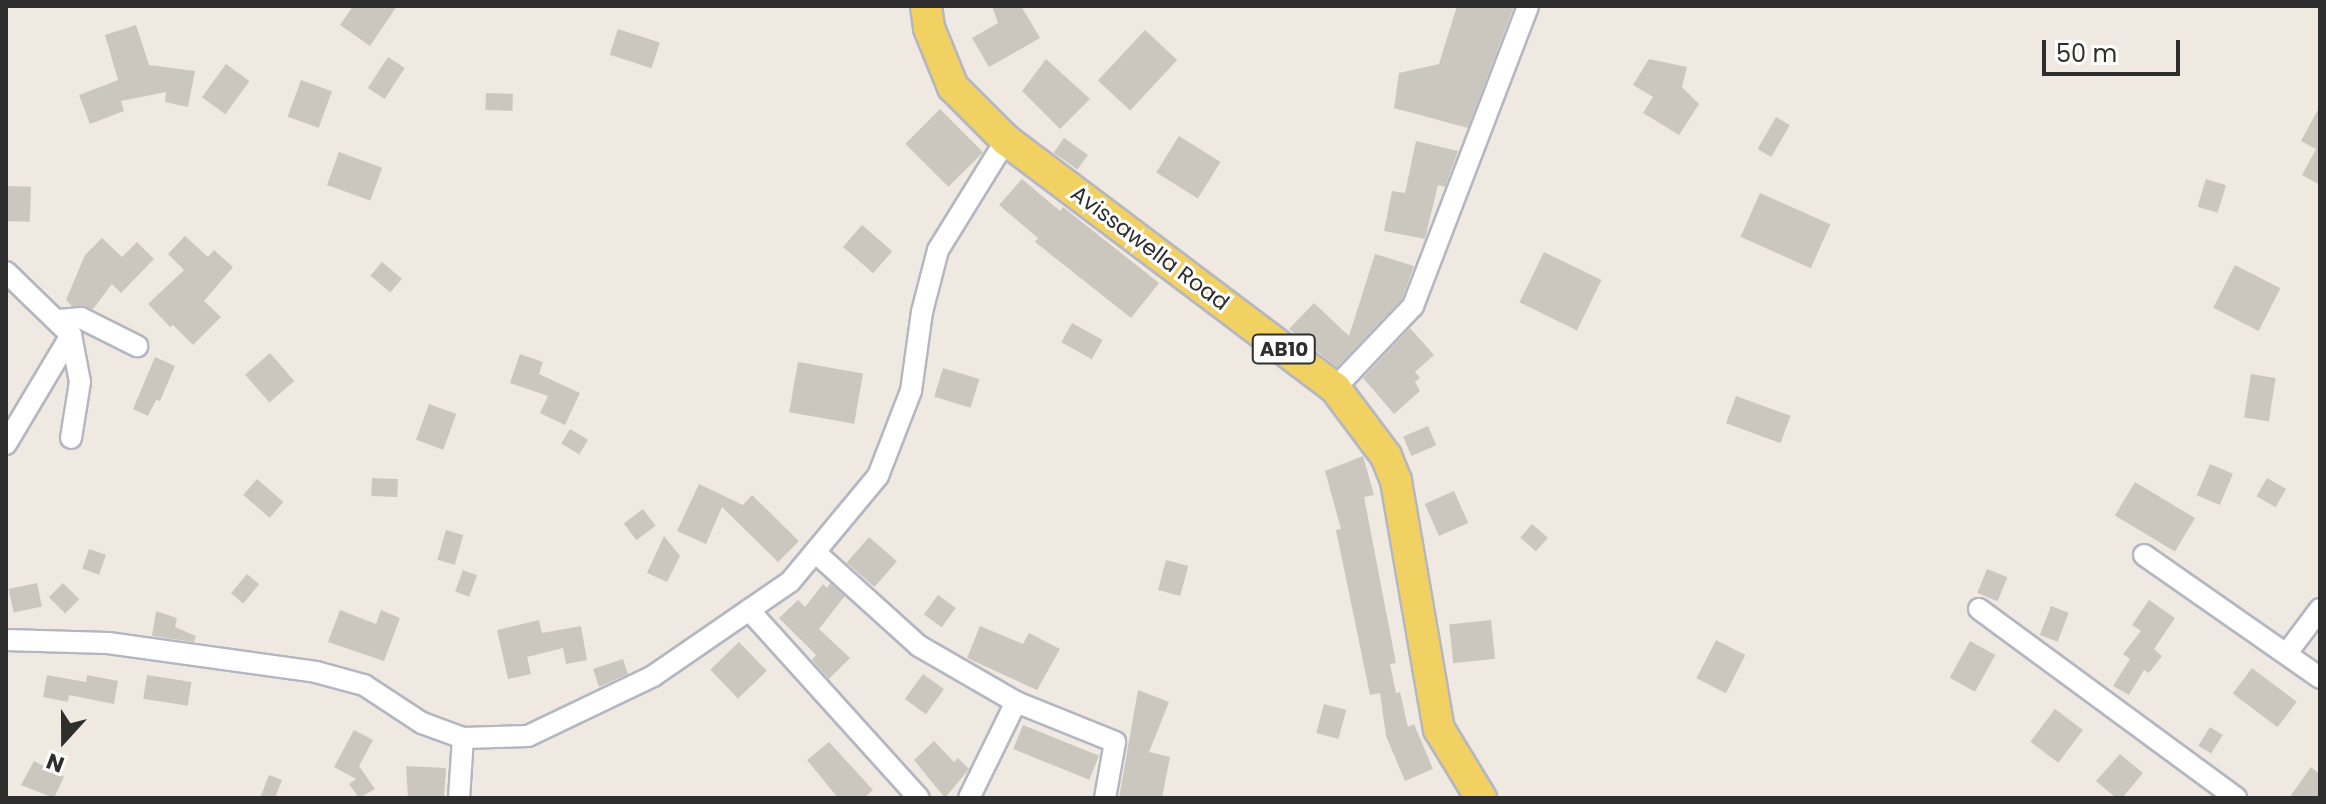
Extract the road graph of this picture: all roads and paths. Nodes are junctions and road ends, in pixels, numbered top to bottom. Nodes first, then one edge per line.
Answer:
1 (926, 6) edge
2 (1528, 6) edge
3 (1006, 140) junction
4 (6, 272) edge
5 (65, 328) junction
6 (137, 346) dead end
7 (1335, 388) junction
8 (71, 438) dead end
9 (6, 444) edge
10 (815, 552) junction
11 (2144, 555) dead end
12 (1979, 609) dead end
13 (2320, 609) edge
14 (749, 610) junction
15 (6, 640) edge
16 (2287, 653) junction
17 (2320, 678) edge
18 (1016, 702) junction
19 (463, 738) junction
20 (459, 798) edge
21 (919, 798) edge
22 (969, 798) edge
23 (1105, 798) edge
24 (1481, 798) edge
25 (2236, 798) edge

1 - 3 main road, Avissawella Road / AB10
2 - 7 street
3 - 7 main road, Avissawella Road / AB10
3 - 10 street
4 - 5 street
5 - 6 street
5 - 8 street
5 - 9 street
7 - 24 main road, Avissawella Road / AB10
10 - 14 street
10 - 18 street
11 - 16 street
12 - 25 street
13 - 16 street
14 - 19 street
14 - 21 street
15 - 19 street
16 - 17 street
18 - 22 street
18 - 23 street
19 - 20 street

